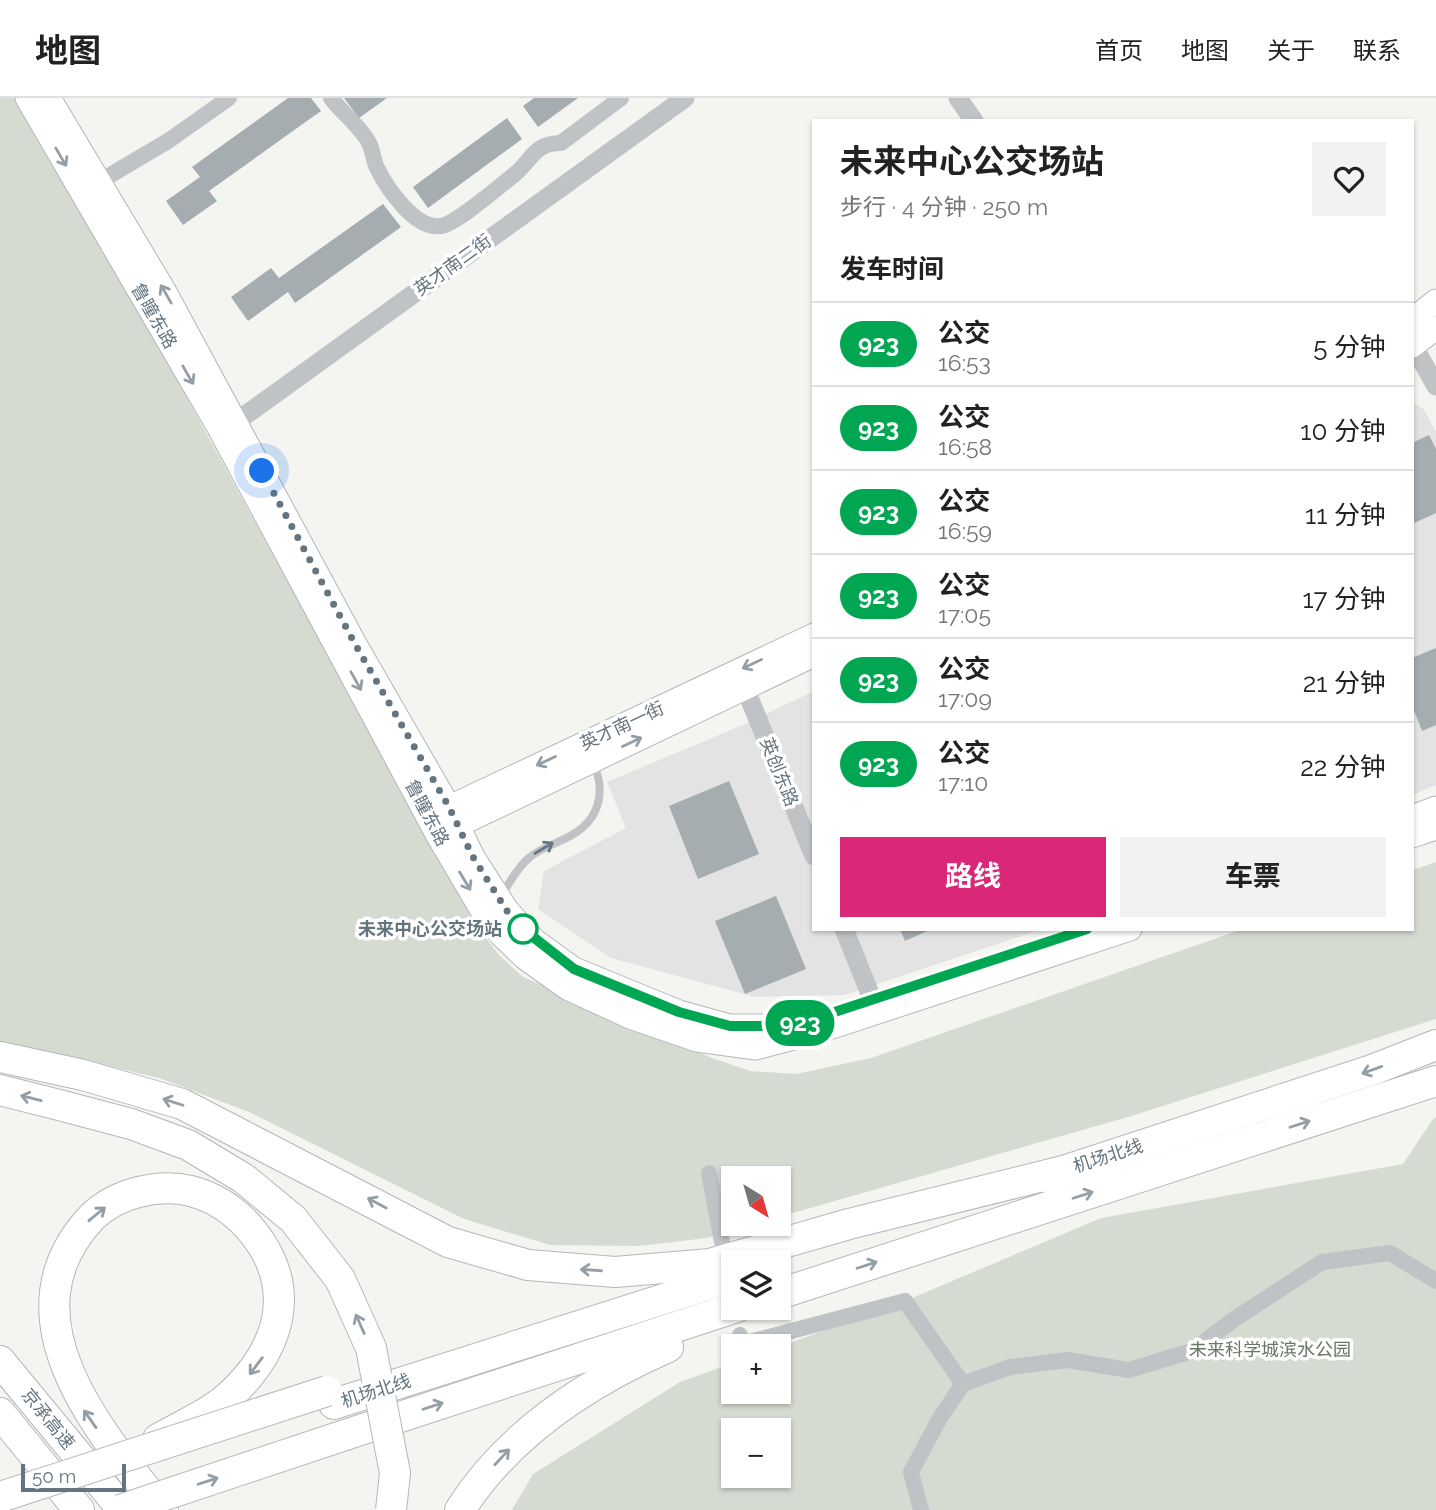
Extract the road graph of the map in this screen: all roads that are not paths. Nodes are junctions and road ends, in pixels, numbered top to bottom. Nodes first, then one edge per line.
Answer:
1 (27, 98) edge
2 (49, 98) edge
3 (229, 98) edge
4 (331, 98) edge
5 (621, 98) edge
6 (685, 98) edge
7 (958, 98) edge
8 (973, 119) edge
9 (97, 183) junction
10 (1436, 301) edge
11 (1414, 318) edge
12 (1436, 328) edge
13 (1414, 345) edge
14 (1414, 348) edge
15 (1436, 386) edge
16 (228, 425) junction
17 (812, 636) edge
18 (812, 657) edge
19 (745, 688) junction
20 (592, 761) junction
21 (1436, 807) edge
22 (1414, 816) edge
23 (443, 821) junction
24 (1436, 828) edge
25 (1414, 835) edge
26 (812, 851) edge
27 (499, 898) junction
28 (845, 931) edge
29 (1081, 931) edge
30 (1124, 931) edge
31 (873, 1001) junction
32 (1436, 1045) edge
33 (0, 1057) edge
34 (1436, 1081) edge
35 (0, 1090) edge
36 (1063, 1171) junction
37 (709, 1173) dead end
38 (760, 1250) edge
39 (721, 1254) edge
40 (791, 1258) edge
41 (721, 1261) edge
42 (721, 1261) edge
43 (831, 1277) junction
44 (1434, 1277) edge
45 (791, 1290) edge
46 (791, 1294) edge
47 (730, 1320) edge
48 (739, 1321) edge
49 (0, 1361) edge
50 (963, 1384) junction
51 (330, 1397) junction
52 (0, 1413) edge
53 (139, 1451) junction
54 (0, 1497) edge
55 (11, 1510) edge
56 (21, 1510) edge
57 (79, 1510) edge
58 (122, 1510) edge
59 (163, 1510) edge
60 (391, 1510) edge
61 (460, 1510) edge
62 (921, 1510) edge

1 -> 16 main road, 鲁瞳东路
2 - 9 main road, 鲁瞳东路
3 - 9 street
4 - 5 street
6 - 16 street, 英才南二街
7 - 8 street
16 -> 9 main road, 鲁瞳东路
10 - 11 main road
12 - 13 main road
14 - 15 street
16 - 23 main road, 鲁瞳东路
17 -> 23 main road, 英才南一街
18 - 19 main road, 英才南一街
20 -> 19 main road, 英才南一街
19 - 26 street, 英创东路
20 - 23 main road, 英才南一街
27 -> 20 lane
21 - 22 main road
23 - 27 main road, 鲁瞳东路
23 -> 30 main road, 鲁瞳东路
24 - 25 main road
27 - 31 main road, 鲁瞳东路
28 - 31 street
29 - 31 main road, 鲁瞳东路
32 -> 36 highway, 机场北线
41 -> 33 highway
43 -> 34 highway, 机场北线
60 -> 35 highway, bridge
36 - 38 highway
36 - 40 highway, 机场北线
37 - 39 street
42 - 51 highway
43 - 45 highway, 机场北线
43 - 46 highway
44 - 50 street
61 -> 47 highway
48 - 50 street
58 -> 48 highway, 机场北线, bridge
49 - 58 highway, 京承高速
50 - 62 street
51 - 53 highway, bridge
51 - 56 highway, 机场北线
52 - 57 highway, 京承高速
53 - 54 highway, bridge
59 -> 53 highway, bridge
54 - 55 highway

